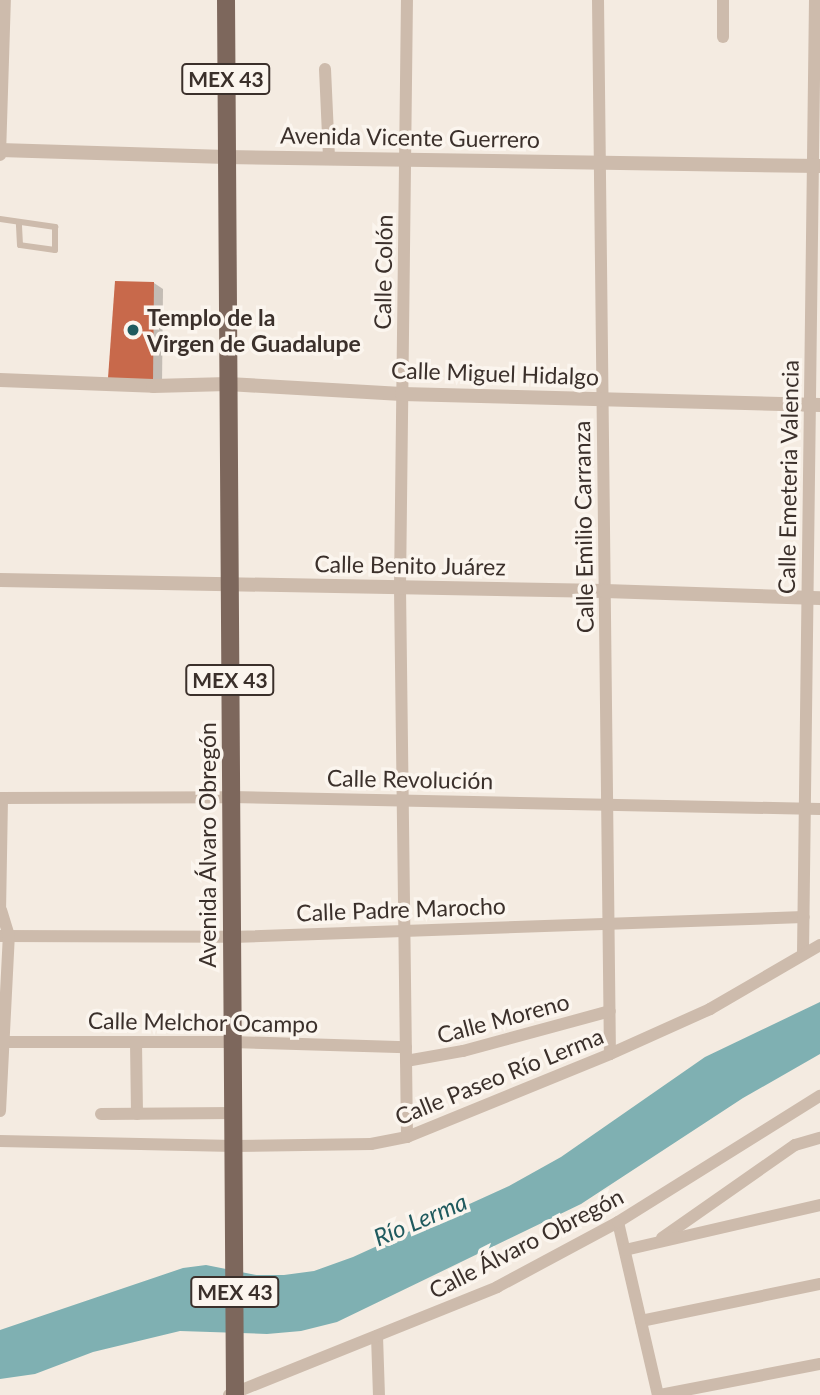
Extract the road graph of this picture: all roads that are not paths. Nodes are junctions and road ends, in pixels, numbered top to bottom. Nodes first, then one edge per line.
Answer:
1 (5, 0) edge
2 (226, 0) edge
3 (407, 0) edge
4 (598, 0) edge
5 (723, 0) edge
6 (815, 0) edge
7 (723, 37) dead end
8 (325, 69) dead end
9 (0, 152) edge
10 (226, 157) junction
11 (329, 158) junction
12 (405, 160) junction
13 (600, 163) junction
14 (817, 166) edge
15 (0, 219) edge
16 (19, 223) junction
17 (0, 380) edge
18 (228, 384) junction
19 (402, 394) junction
20 (603, 400) junction
21 (815, 405) edge
22 (0, 580) edge
23 (229, 586) junction
24 (400, 587) junction
25 (605, 591) junction
26 (814, 598) edge
27 (231, 797) junction
28 (1, 798) edge
29 (402, 800) junction
30 (608, 803) junction
31 (805, 809) junction
32 (820, 809) edge
33 (1, 912) edge
34 (804, 917) junction
35 (609, 922) junction
36 (404, 929) junction
37 (5, 936) edge
38 (232, 937) junction
39 (820, 945) edge
40 (803, 954) junction
41 (610, 1011) junction
42 (2, 1042) edge
43 (136, 1042) junction
44 (233, 1042) junction
45 (406, 1047) junction
46 (610, 1054) junction
47 (406, 1061) junction
48 (820, 1096) edge
49 (0, 1111) edge
50 (234, 1113) junction
51 (102, 1114) dead end
52 (137, 1114) junction
53 (407, 1137) junction
54 (820, 1138) edge
55 (0, 1140) edge
56 (234, 1146) junction
57 (820, 1205) edge
58 (618, 1222) junction
59 (655, 1243) junction
60 (625, 1250) junction
61 (820, 1284) edge
62 (641, 1321) junction
63 (377, 1335) junction
64 (820, 1364) edge
65 (233, 1391) edge
66 (379, 1395) edge
67 (659, 1395) edge

1 - 9 street
2 - 10 main road, Avenida Álvaro Obregón / MEX 43
3 - 12 street, Calle Colón
4 - 13 street, Calle Emilio Carranza
5 - 7 street
6 - 14 street, Calle Emeteria Valencia
8 - 11 street
9 - 10 street, Avenida Vicente Guerrero
10 - 11 street, Avenida Vicente Guerrero
10 - 18 main road, Avenida Álvaro Obregón / MEX 43
11 - 12 street, Avenida Vicente Guerrero
12 - 13 street, Avenida Vicente Guerrero
12 - 19 street, Calle Colón
13 - 14 street, Avenida Vicente Guerrero
13 - 20 street, Calle Emilio Carranza
14 - 21 street, Calle Emeteria Valencia
15 - 16 lane
16 - 16 lane
17 - 18 street, Calle Miguel Hidalgo
18 - 19 street, Calle Miguel Hidalgo
18 - 23 main road, Avenida Álvaro Obregón / MEX 43
19 - 20 street, Calle Miguel Hidalgo
19 - 24 street, Calle Colón
20 - 21 street, Calle Miguel Hidalgo
20 - 25 street, Calle Emilio Carranza
21 - 26 street, Calle Emeteria Valencia
22 - 23 street, Calle Benito Juárez
23 - 24 street, Calle Benito Juárez
23 - 27 main road, Avenida Álvaro Obregón / MEX 43
24 - 25 street, Calle Benito Juárez
24 - 29 street, Calle Colón
25 - 26 street, Calle Benito Juárez
25 - 30 street, Calle Emilio Carranza
26 - 31 street, Calle Emeteria Valencia
27 - 28 street, Calle Revolución
27 - 29 street, Calle Revolución
27 - 38 main road, Avenida Álvaro Obregón / MEX 43
28 - 33 street
29 - 30 street, Calle Revolución
29 - 36 street, Calle Colón
30 - 31 street, Calle Revolución
30 - 35 street, Calle Emilio Carranza
31 - 32 street, Calle Revolución
31 - 34 street, Calle Emeteria Valencia
33 - 37 street
34 - 35 street, Calle Padre Marocho
34 - 40 street, Calle Emeteria Valencia
35 - 36 street, Calle Padre Marocho
35 - 41 street, Calle Emilio Carranza
36 - 38 street, Calle Padre Marocho
36 - 45 street, Calle Colón
37 - 38 street, Calle Padre Marocho
37 - 42 street
38 - 44 main road, Avenida Álvaro Obregón / MEX 43
39 - 40 street, Calle Paseo Río Lerma
40 - 46 street, Calle Paseo Río Lerma
41 - 46 street, Calle Emilio Carranza
41 - 47 street, Calle Moreno
42 - 43 street, Calle Melchor Ocampo
42 - 49 street
43 - 44 street, Calle Melchor Ocampo
43 - 52 street
44 - 45 street, Calle Melchor Ocampo
44 - 50 main road, Avenida Álvaro Obregón / MEX 43
45 - 47 street, Calle Colón
46 - 53 street, Calle Paseo Río Lerma
47 - 53 street, Calle Colón
48 - 58 street, Calle Álvaro Obregón
50 - 52 street
50 - 56 main road, Avenida Álvaro Obregón / MEX 43
51 - 52 street
53 - 56 street, Calle Paseo Río Lerma
54 - 59 street
55 - 56 street, Calle Paseo Río Lerma
56 - 65 main road, Avenida Álvaro Obregón / MEX 43
57 - 59 street
58 - 60 street
58 - 63 street, Calle Álvaro Obregón
59 - 60 street
60 - 62 street
61 - 62 street
62 - 67 street
63 - 65 street, Calle Álvaro Obregón
63 - 66 street
64 - 67 street

